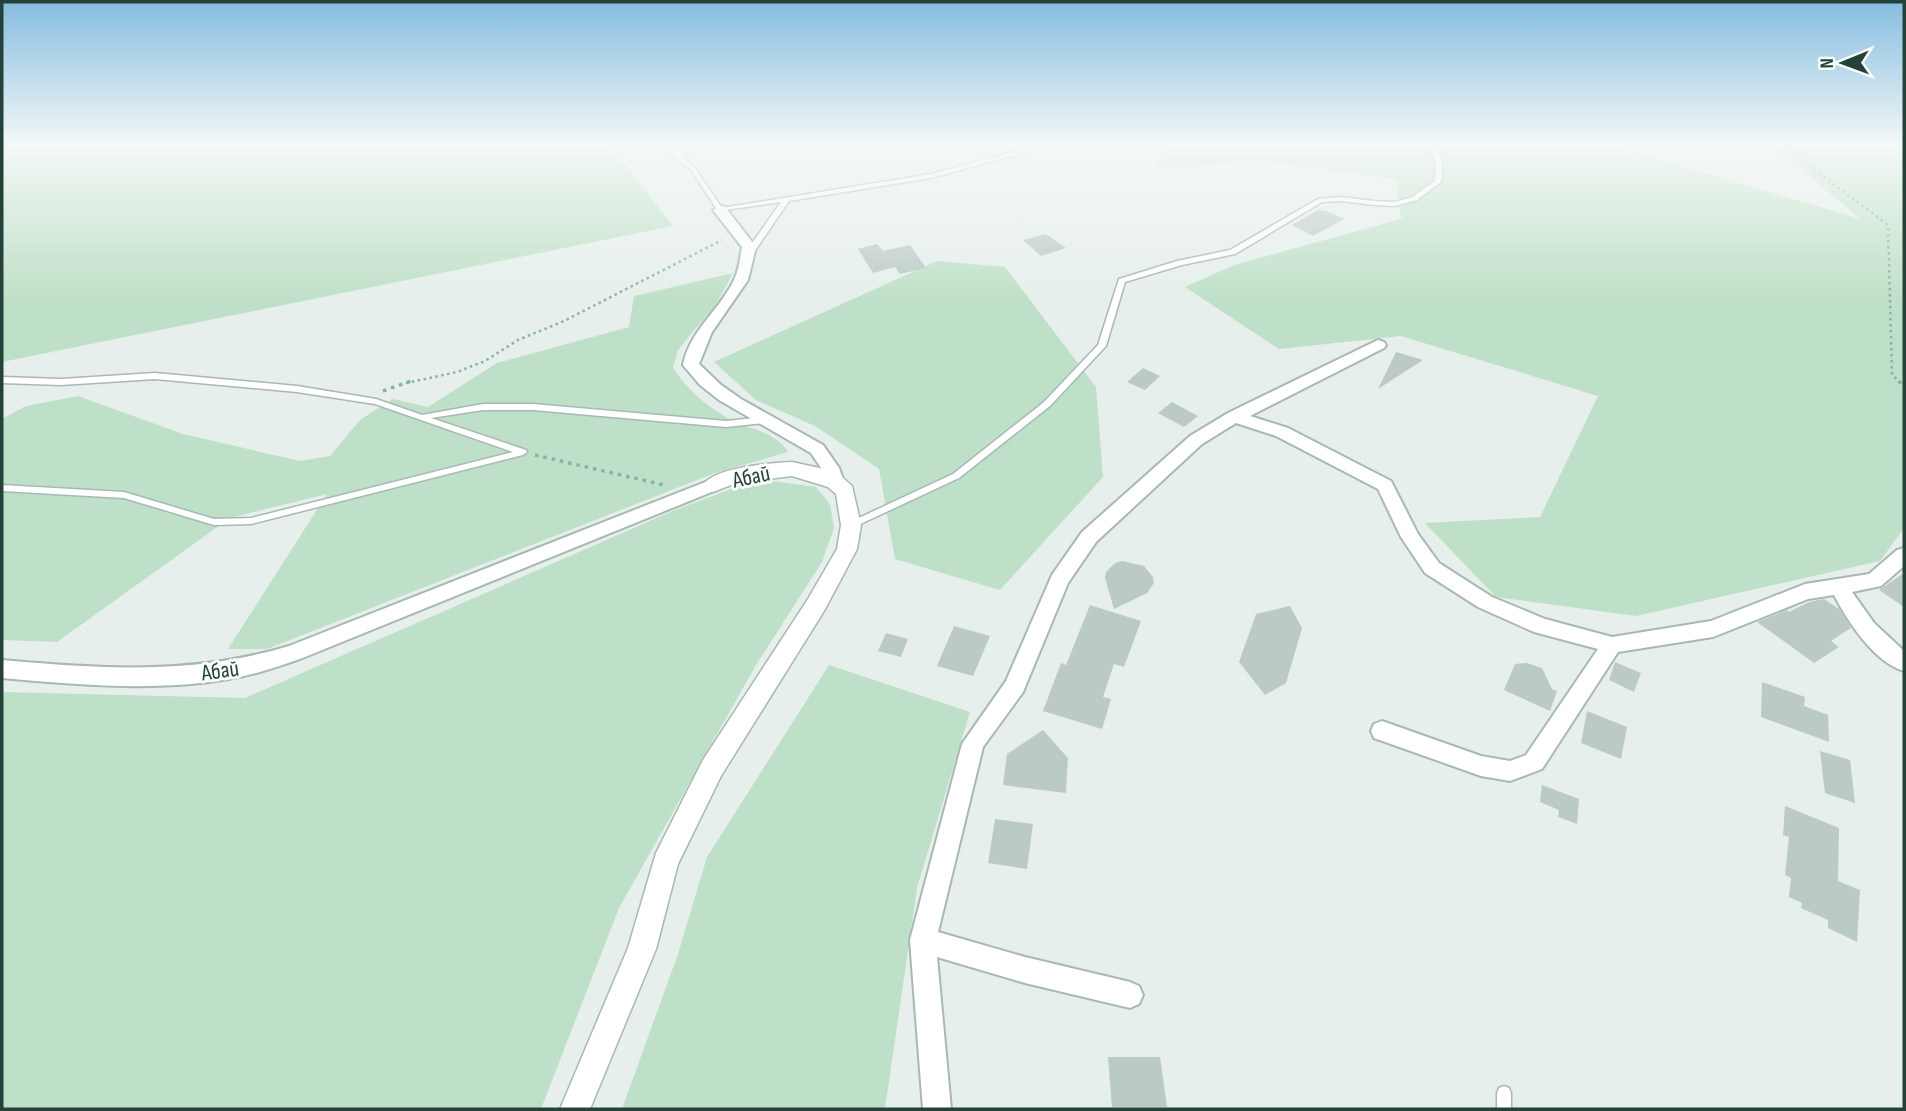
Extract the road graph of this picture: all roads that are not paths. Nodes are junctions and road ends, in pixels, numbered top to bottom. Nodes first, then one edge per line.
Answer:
1 (711, 196) edge
2 (811, 196) edge
3 (1417, 196) edge
4 (786, 200) junction
5 (720, 210) junction
6 (747, 257) junction
7 (1378, 345) dead end
8 (2, 380) edge
9 (421, 417) junction
10 (1234, 417) junction
11 (765, 420) junction
12 (835, 481) junction
13 (2, 488) edge
14 (705, 489) joint
15 (851, 525) junction
16 (1904, 555) edge
17 (1839, 586) junction
18 (1612, 645) junction
19 (1904, 663) edge
20 (2, 669) edge
21 (1382, 731) dead end
22 (923, 940) junction
23 (1130, 995) dead end
24 (1504, 1093) dead end
25 (575, 1109) edge
26 (937, 1109) edge
27 (1504, 1109) edge

1 - 5 lane
2 - 4 lane
3 - 15 lane
4 - 5 lane
4 - 6 lane
5 - 6 street
6 - 11 street
7 - 10 street
8 - 9 lane
9 - 11 lane
9 - 13 lane
10 - 18 street
10 - 22 street
11 - 12 street
12 - 14 street, Абай
12 - 15 street
14 - 20 street, Абай
15 - 25 street
16 - 17 street
17 - 18 street
17 - 19 street
18 - 21 street
22 - 23 street
22 - 26 street
24 - 27 lane

